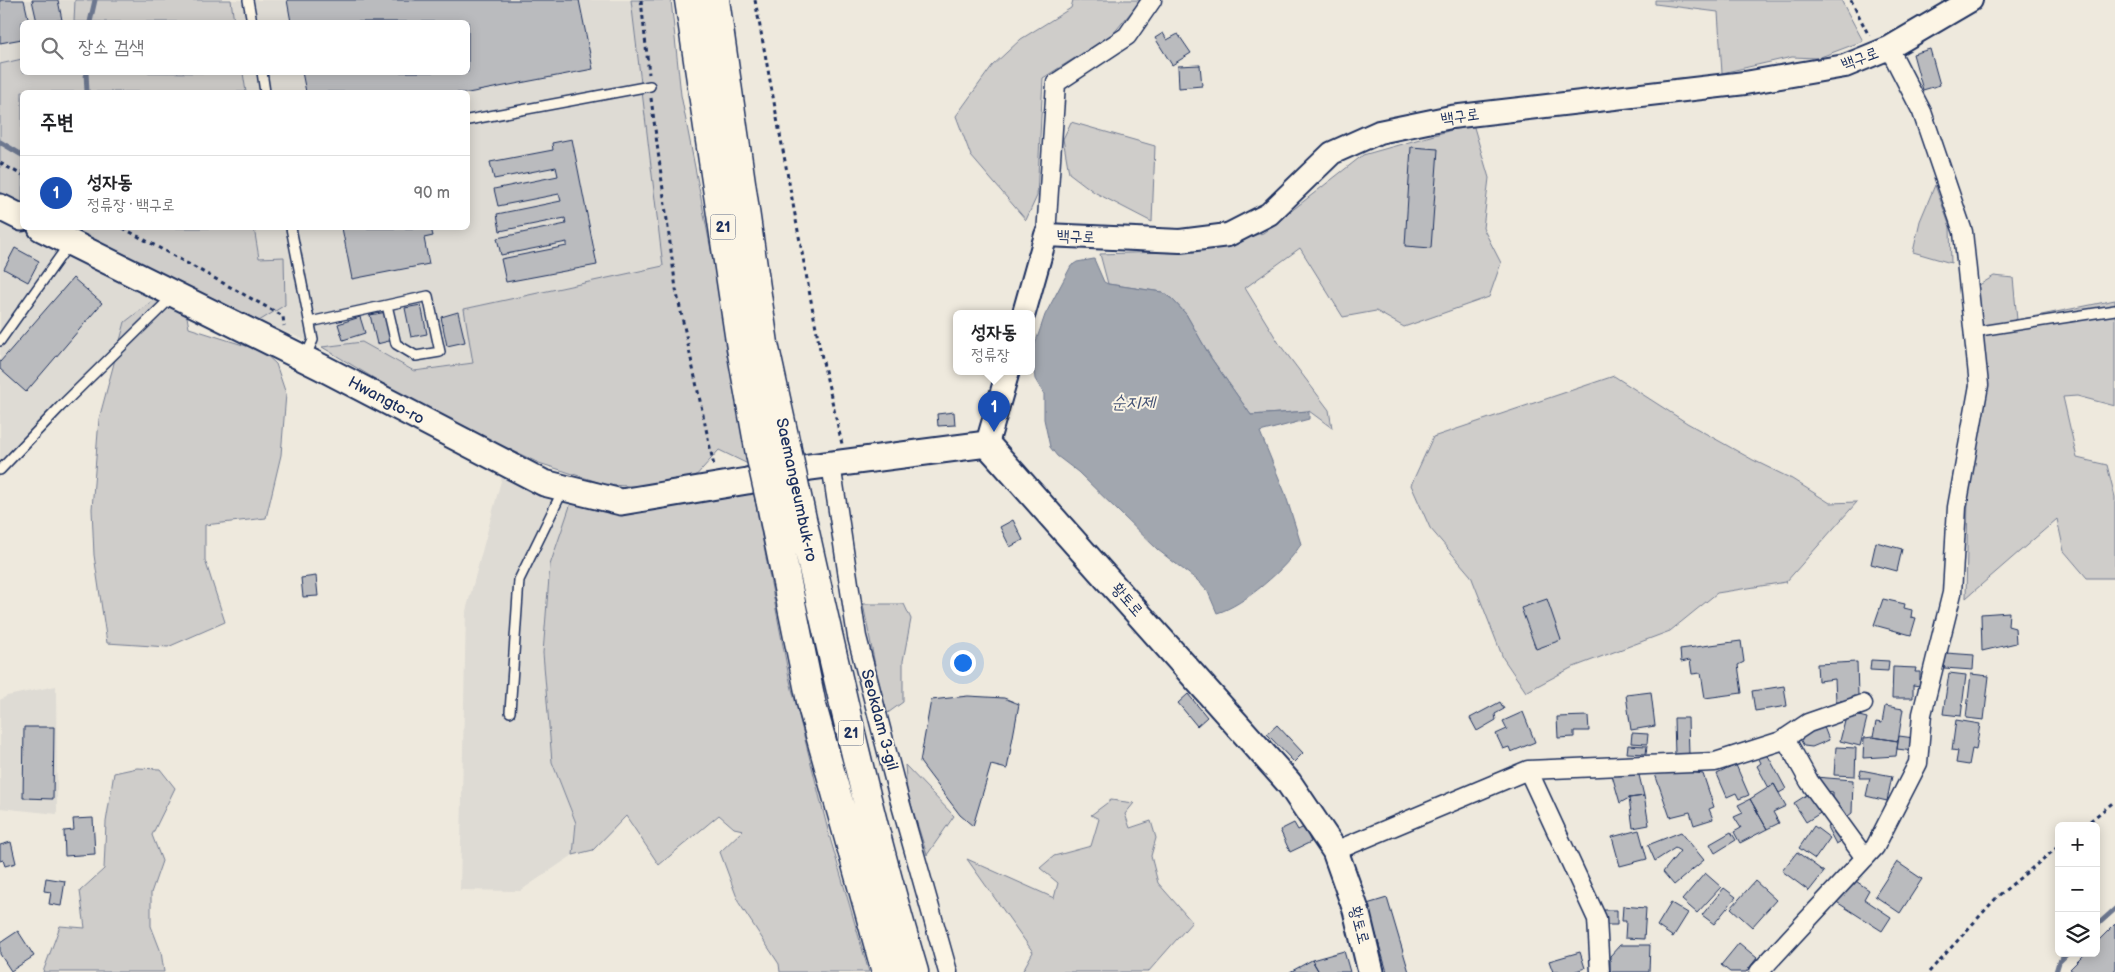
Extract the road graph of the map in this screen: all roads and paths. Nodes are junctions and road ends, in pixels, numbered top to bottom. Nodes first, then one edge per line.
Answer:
1 (248, 0) edge
2 (641, 0) edge
3 (689, 0) edge
4 (715, 0) edge
5 (754, 0) edge
6 (1152, 0) edge
7 (1852, 0) edge
8 (1971, 0) edge
9 (252, 20) edge
10 (1883, 50) junction
11 (263, 75) edge
12 (650, 86) junction
13 (266, 90) edge
14 (470, 120) edge
15 (0, 163) edge
16 (20, 173) edge
17 (0, 207) edge
18 (20, 217) edge
19 (46, 230) edge
20 (127, 230) edge
21 (292, 230) edge
22 (1046, 235) junction
23 (71, 242) junction
24 (175, 294) junction
25 (387, 305) junction
26 (1025, 310) edge
27 (2115, 310) edge
28 (310, 322) junction
29 (1973, 332) junction
30 (0, 341) edge
31 (295, 354) junction
32 (1007, 375) edge
33 (987, 444) junction
34 (838, 463) junction
35 (0, 470) edge
36 (719, 486) junction
37 (564, 488) junction
38 (1863, 704) dead end
39 (510, 712) dead end
40 (1786, 738) junction
41 (1528, 770) junction
42 (2115, 801) edge
43 (2089, 822) edge
44 (2055, 849) edge
45 (1335, 851) junction
46 (1865, 858) junction
47 (886, 972) edge
48 (914, 972) edge
49 (948, 972) edge
50 (1371, 972) edge
51 (1600, 972) edge
52 (1759, 972) edge
53 (1929, 972) edge

1 - 9 lane
2 - 12 path
3 - 47 highway, Saemangeumbuk-ro / 21, bridge
4 - 48 highway, Saemangeumbuk-ro / 21, bridge
5 - 34 path
6 - 22 street
7 - 10 path
8 - 10 street, 백구로
10 - 22 street, 백구로
10 - 29 street
11 - 13 lane
12 - 14 lane
12 - 36 path
15 - 16 path
17 - 18 main road
19 - 23 main road, Hwangto-ro
20 - 31 path
21 - 28 lane
22 - 26 street, 백구로
23 - 24 main road, Hwangto-ro
23 - 30 lane
24 - 31 main road, Hwangto-ro
24 - 35 lane
25 - 25 lane
25 - 28 lane
27 - 29 lane
28 - 31 lane
29 - 46 street
31 - 37 main road, Hwangto-ro
32 - 33 street
33 - 34 main road
33 - 45 main road, 황토로
34 - 36 main road, Hwangto-ro
34 - 49 street, Seokdam 3-gil
36 - 37 main road, Hwangto-ro
37 - 39 lane
38 - 40 street
40 - 41 street
40 - 46 street
41 - 45 street
41 - 51 street
42 - 43 path
44 - 53 path
45 - 50 main road, 황토로
46 - 52 street

